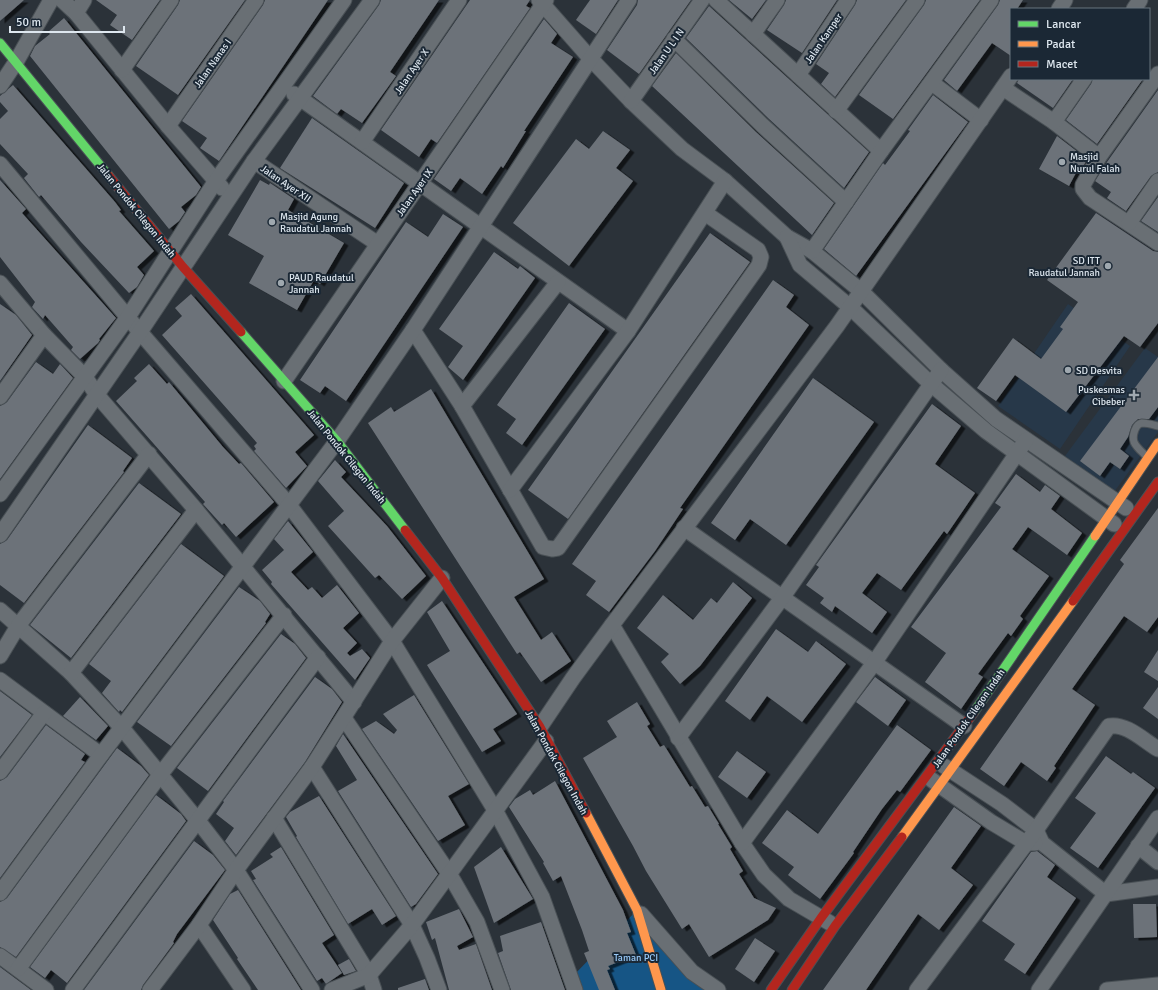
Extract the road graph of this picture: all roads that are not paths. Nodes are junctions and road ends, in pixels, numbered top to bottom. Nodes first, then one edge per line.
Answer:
1 (51, 0) edge
2 (62, 0) edge
3 (84, 0) edge
4 (171, 0) edge
5 (256, 0) edge
6 (342, 0) edge
7 (372, 0) edge
8 (459, 0) edge
9 (629, 0) edge
10 (702, 0) edge
11 (716, 0) edge
12 (777, 0) edge
13 (848, 0) edge
14 (917, 0) edge
15 (991, 0) edge
16 (543, 1) edge
17 (76, 13) junction
18 (753, 34) junction
19 (674, 40) junction
20 (0, 43) edge
21 (590, 58) junction
22 (16, 62) junction
23 (122, 70) junction
24 (1158, 74) edge
25 (798, 75) junction
26 (1083, 80) edge
27 (1007, 82) edge
28 (932, 83) junction
29 (0, 86) edge
30 (283, 86) junction
31 (301, 99) junction
32 (630, 101) junction
33 (836, 111) junction
34 (981, 120) junction
35 (1054, 122) junction
36 (168, 126) junction
37 (362, 142) junction
38 (881, 151) junction
39 (1099, 157) junction
40 (254, 162) junction
41 (0, 164) edge
42 (725, 181) junction
43 (1158, 181) edge
44 (215, 182) junction
45 (420, 183) junction
46 (231, 196) junction
47 (846, 202) junction
48 (705, 213) junction
49 (1128, 223) junction
50 (480, 227) junction
51 (787, 237) junction
52 (1158, 243) edge
53 (378, 244) junction
54 (812, 251) junction
55 (170, 252) junction
56 (183, 267) junction
57 (558, 282) junction
58 (2, 289) edge
59 (861, 291) junction
60 (850, 308) junction
61 (128, 316) junction
62 (413, 330) junction
63 (628, 331) junction
64 (140, 332) junction
65 (44, 335) junction
66 (941, 370) junction
67 (85, 377) junction
68 (284, 381) junction
69 (931, 384) junction
70 (97, 395) junction
71 (0, 397) edge
72 (462, 406) junction
73 (1158, 426) edge
74 (1026, 440) junction
75 (337, 441) junction
76 (1158, 443) edge
77 (1016, 453) junction
78 (149, 454) junction
79 (1148, 458) junction
80 (1158, 482) edge
81 (510, 490) junction
82 (0, 494) edge
83 (1117, 502) junction
84 (289, 505) junction
85 (196, 510) junction
86 (1135, 516) junction
87 (1106, 518) junction
88 (684, 528) junction
89 (1123, 530) junction
90 (0, 535) edge
91 (243, 566) junction
92 (442, 578) junction
93 (782, 598) junction
94 (0, 610) edge
95 (284, 616) junction
96 (612, 625) junction
97 (18, 626) junction
98 (392, 641) junction
99 (0, 656) edge
100 (318, 657) junction
101 (874, 663) junction
102 (71, 673) junction
103 (0, 680) edge
104 (354, 702) junction
105 (44, 713) junction
106 (344, 718) junction
107 (964, 726) junction
108 (540, 727) junction
109 (122, 728) junction
110 (678, 738) junction
111 (546, 741) junction
112 (1158, 749) edge
113 (101, 755) junction
114 (938, 761) junction
115 (312, 767) junction
116 (0, 772) edge
117 (951, 772) junction
118 (160, 775) junction
119 (927, 777) junction
120 (940, 786) junction
121 (495, 810) junction
122 (274, 818) junction
123 (1158, 818) edge
124 (199, 822) junction
125 (1039, 836) junction
126 (742, 843) junction
127 (1026, 843) junction
128 (1138, 846) junction
129 (1158, 862) edge
130 (236, 870) junction
131 (450, 875) junction
132 (1158, 887) edge
133 (0, 893) edge
134 (1106, 894) junction
135 (637, 910) junction
136 (821, 918) junction
137 (199, 925) junction
138 (412, 926) junction
139 (835, 926) junction
140 (678, 955) junction
141 (0, 956) edge
142 (18, 969) junction
143 (654, 969) junction
144 (369, 975) junction
145 (1158, 985) edge
146 (46, 990) edge
147 (73, 990) edge
148 (150, 990) edge
149 (243, 990) edge
150 (312, 990) edge
151 (332, 990) edge
152 (374, 990) edge
153 (439, 990) edge
154 (502, 990) edge
155 (576, 990) edge
156 (661, 990) edge
157 (718, 990) edge
158 (771, 990) edge
159 (792, 990) edge
160 (917, 990) edge
161 (1039, 990) edge
162 (1106, 990) edge

1 - 22 street
2 - 17 street
3 - 17 street
4 - 23 street
5 - 36 street, Jalan Nanas I
6 - 30 street
7 - 31 street
8 - 37 street, Jalan Ayer X
9 - 21 street
10 - 19 street, Jalan U L I N
11 - 18 street
12 - 18 street
13 - 25 street, Jalan Kamper
14 - 33 street
15 - 28 street
16 - 21 street
16 - 45 street, Jalan Ayer IX
17 - 23 street
18 - 25 street
19 - 32 street, Jalan U L I N
19 - 47 street
20 - 22 street, Jalan Pondok Cilegon Indah
21 - 32 street
21 - 50 street
22 - 29 street
22 - 55 street, Jalan Pondok Cilegon Indah
23 - 36 street
24 - 39 street
25 - 33 street
26 - 35 street
27 - 34 street
27 - 35 street
28 - 34 street
28 - 38 street
30 - 31 street
30 - 44 street
31 - 37 street
31 - 40 street
32 - 42 street
33 - 38 street
34 - 59 street
35 - 39 street
36 - 44 street
37 - 45 street
38 - 47 street
39 - 49 street
40 - 46 street
40 - 53 street, Jalan Ayer XII
41 - 61 street
42 - 48 street
42 - 51 street
43 - 49 street
44 - 46 street
44 - 55 street
45 - 50 street
45 - 53 street, Jalan Ayer IX
46 - 56 street
47 - 54 street
48 - 63 street
48 - 81 street
49 - 52 street
50 - 57 street
50 - 62 street
51 - 54 street
51 - 60 street
53 - 68 street, Jalan Ayer IX
54 - 59 street
55 - 56 street, Jalan Pondok Cilegon Indah
55 - 61 street
56 - 64 street
56 - 68 street, Jalan Pondok Cilegon Indah
57 - 63 street
57 - 72 street
58 - 65 street
59 - 60 street
59 - 66 street
60 - 69 street
60 - 88 street
61 - 64 street
61 - 67 street
62 - 72 street
62 - 75 street
63 - 81 street
64 - 70 street
64 - 84 street
65 - 67 street
65 - 71 street
66 - 69 street
66 - 74 street
67 - 70 street
67 - 82 street
68 - 75 street, Jalan Pondok Cilegon Indah
69 - 77 street
69 - 93 street
70 - 78 street
70 - 90 street
72 - 81 street
73 - 79 lane
74 - 77 street
74 - 83 street
75 - 84 street
75 - 92 street, Jalan Pondok Cilegon Indah
76 - 79 street, Jalan Pondok Cilegon Indah
77 - 87 street
77 - 101 street
78 - 85 street
78 - 97 street
79 - 83 street, Jalan Pondok Cilegon Indah
80 - 86 street, Jalan Pondok Cilegon Indah
83 - 86 street
83 - 87 street, Jalan Pondok Cilegon Indah
84 - 91 street
84 - 98 street
85 - 91 street
85 - 102 street
86 - 89 street, Jalan Pondok Cilegon Indah
87 - 89 street
87 - 107 street, Jalan Pondok Cilegon Indah
88 - 93 street
88 - 96 street
89 - 117 street, Jalan Pondok Cilegon Indah
91 - 95 street
91 - 109 street
92 - 98 street
92 - 108 street, Jalan Pondok Cilegon Indah
93 - 101 street
93 - 110 street
94 - 97 street
95 - 100 street
95 - 118 street
96 - 108 street
96 - 110 street
97 - 99 street
97 - 102 street
98 - 104 street
98 - 121 street
100 - 104 street
100 - 124 street
101 - 107 street
101 - 126 street
102 - 109 street
103 - 105 street
104 - 106 street
105 - 113 street
105 - 116 street
106 - 115 street
106 - 131 street
107 - 114 street, Jalan Pondok Cilegon Indah
108 - 111 street, Jalan Pondok Cilegon Indah
109 - 113 street
109 - 118 street
110 - 126 street
111 - 121 street
111 - 135 street, Jalan Pondok Cilegon Indah
112 - 125 street
113 - 133 street
114 - 117 street
114 - 119 street, Jalan Pondok Cilegon Indah
115 - 122 street
115 - 138 street
117 - 120 street, Jalan Pondok Cilegon Indah
117 - 125 street
118 - 124 street
118 - 142 street
119 - 120 street
119 - 136 street, Jalan Pondok Cilegon Indah
120 - 127 street
120 - 139 street, Jalan Pondok Cilegon Indah
121 - 131 street
121 - 155 street
122 - 130 street
122 - 144 street
123 - 128 street
124 - 130 street
124 - 147 street
125 - 127 street
125 - 134 street
126 - 136 street
127 - 160 street
128 - 129 street
128 - 134 street
130 - 137 street
130 - 150 street
131 - 138 street
131 - 154 street
132 - 134 street
134 - 161 street
135 - 140 street, Jalan Pondok Cilegon Indah
135 - 143 street, Jalan Pondok Cilegon Indah
136 - 139 street
136 - 158 street, Jalan Pondok Cilegon Indah
137 - 148 street
137 - 149 street
138 - 144 street
138 - 153 street
139 - 159 street, Jalan Pondok Cilegon Indah
140 - 143 street
140 - 157 street, Jalan Pondok Cilegon Indah
141 - 142 street
142 - 146 street
143 - 156 street, Jalan Pondok Cilegon Indah
144 - 151 street
144 - 152 street
145 - 162 street

